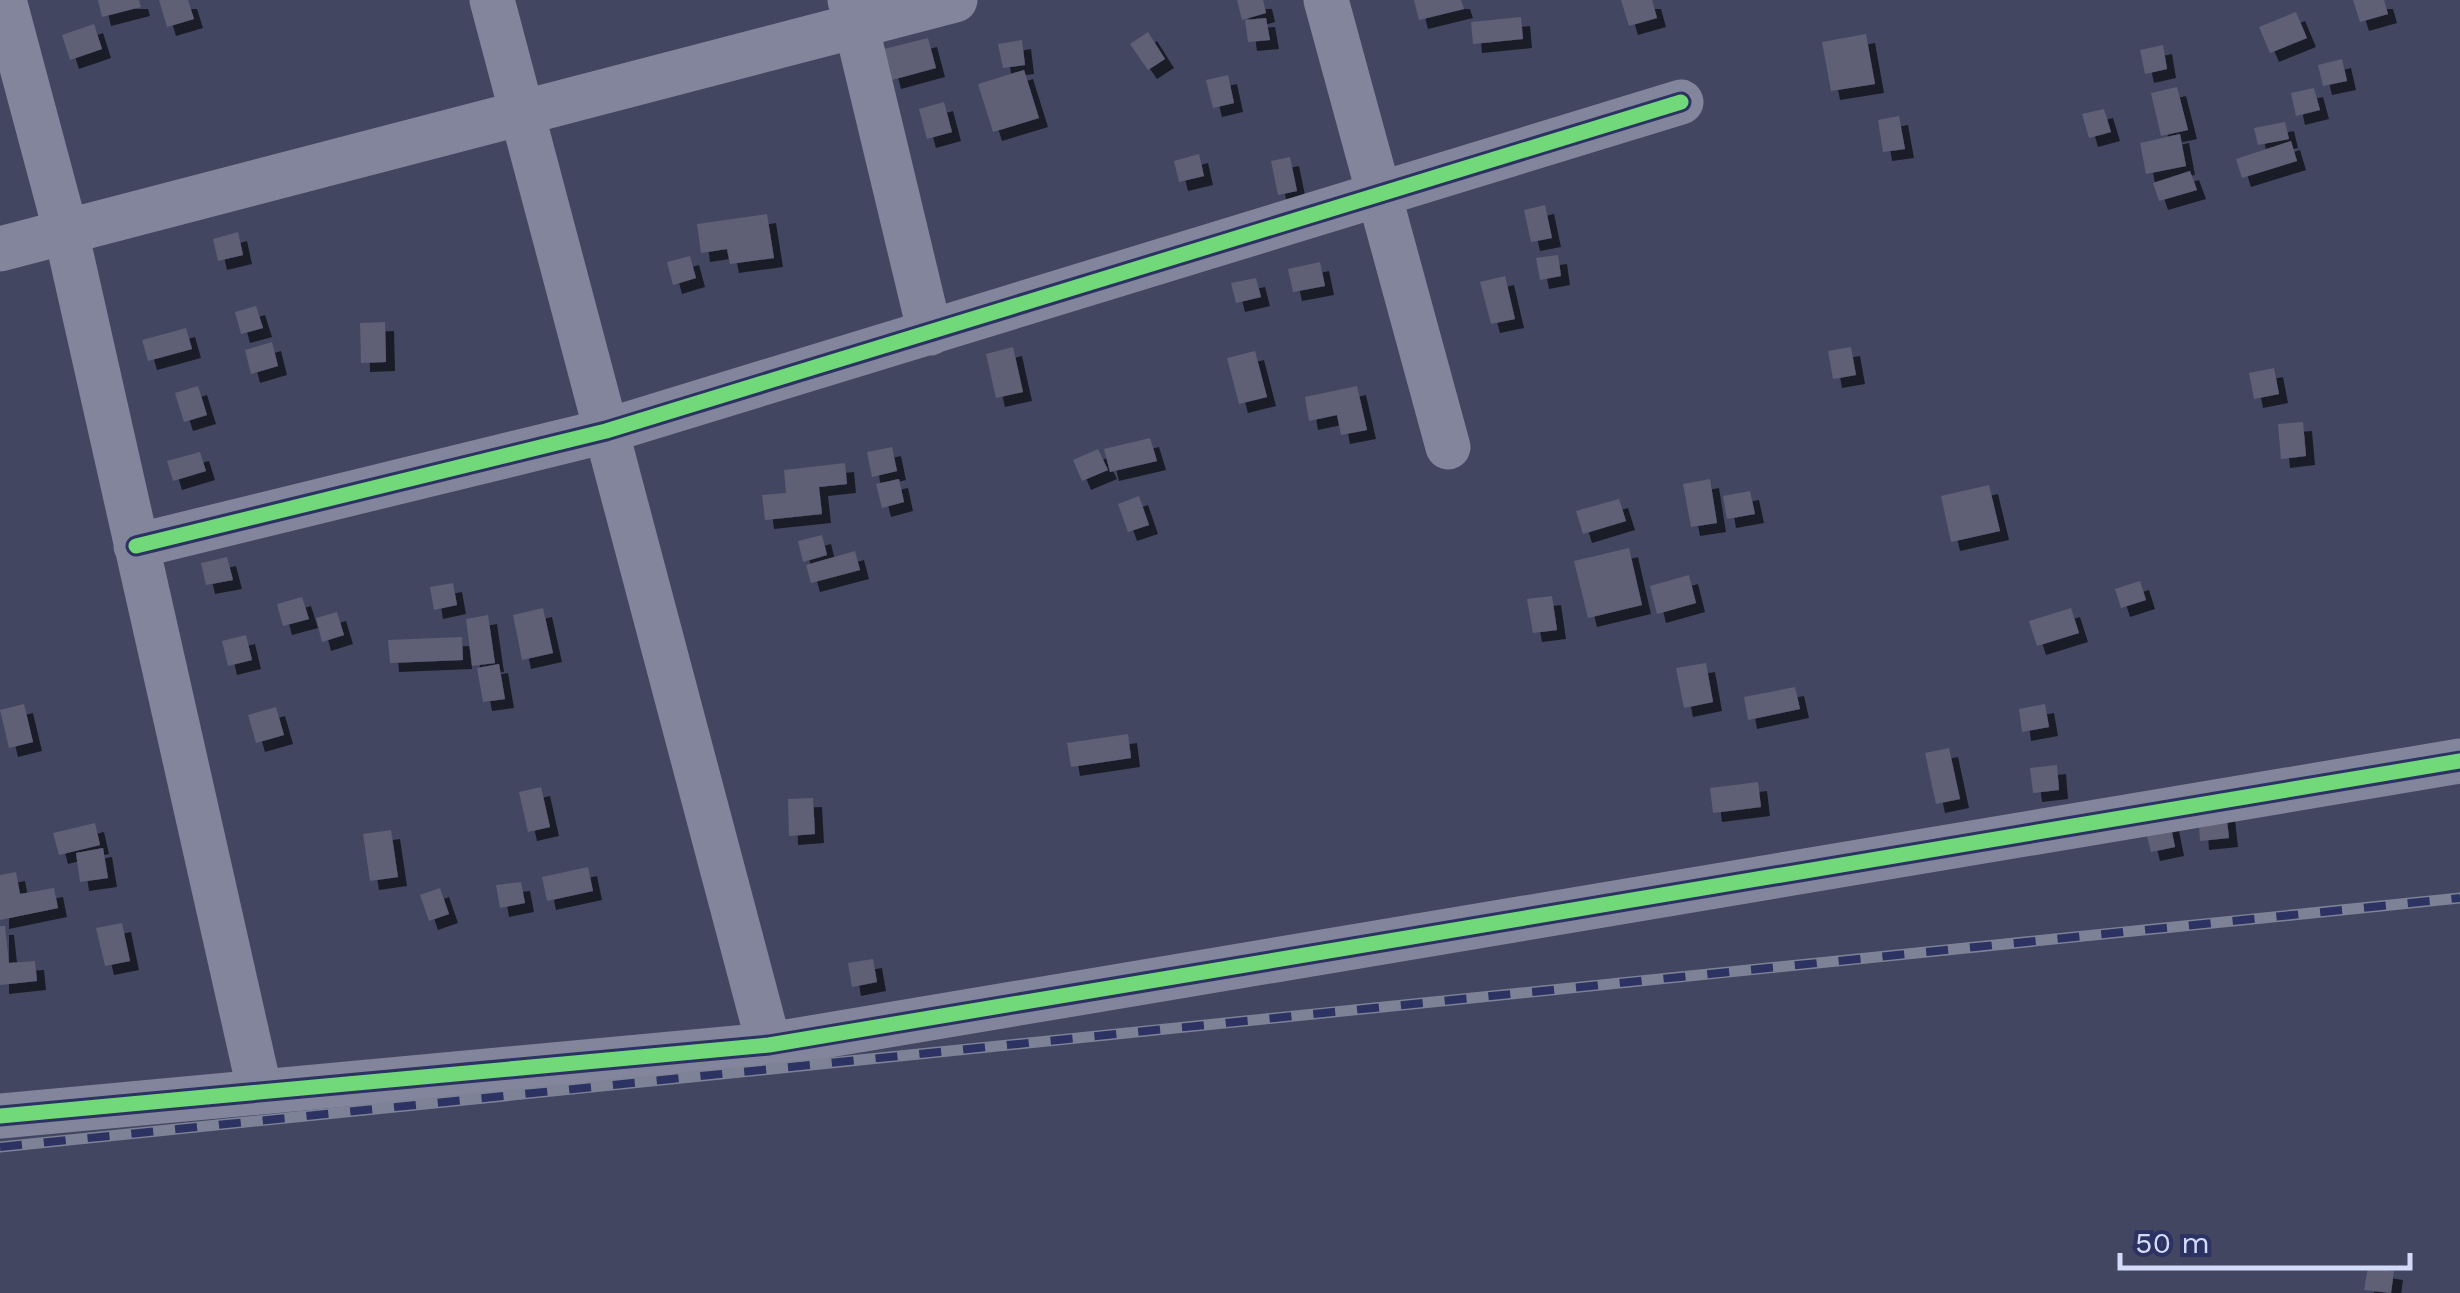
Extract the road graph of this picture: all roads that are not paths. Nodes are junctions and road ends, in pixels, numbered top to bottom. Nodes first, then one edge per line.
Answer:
1 (4, 0) edge
2 (492, 0) edge
3 (955, 0) edge
4 (1326, 0) edge
5 (854, 13) edge
6 (1681, 102) dead end
7 (523, 115) junction
8 (1380, 196) junction
9 (66, 232) junction
10 (0, 249) edge
11 (930, 333) junction
12 (606, 431) junction
13 (1448, 446) dead end
14 (136, 546) junction
15 (2460, 760) edge
16 (769, 1045) junction
17 (260, 1092) junction
18 (0, 1116) edge

1 - 9 street
2 - 7 street
3 - 5 street
4 - 8 street
5 - 7 street
5 - 11 street
6 - 8 street
7 - 9 street
7 - 12 street
8 - 11 street
8 - 13 street
9 - 10 street
9 - 14 street
11 - 12 street
12 - 14 street
12 - 16 street
14 - 17 street
15 - 16 street
16 - 17 street
17 - 18 street

